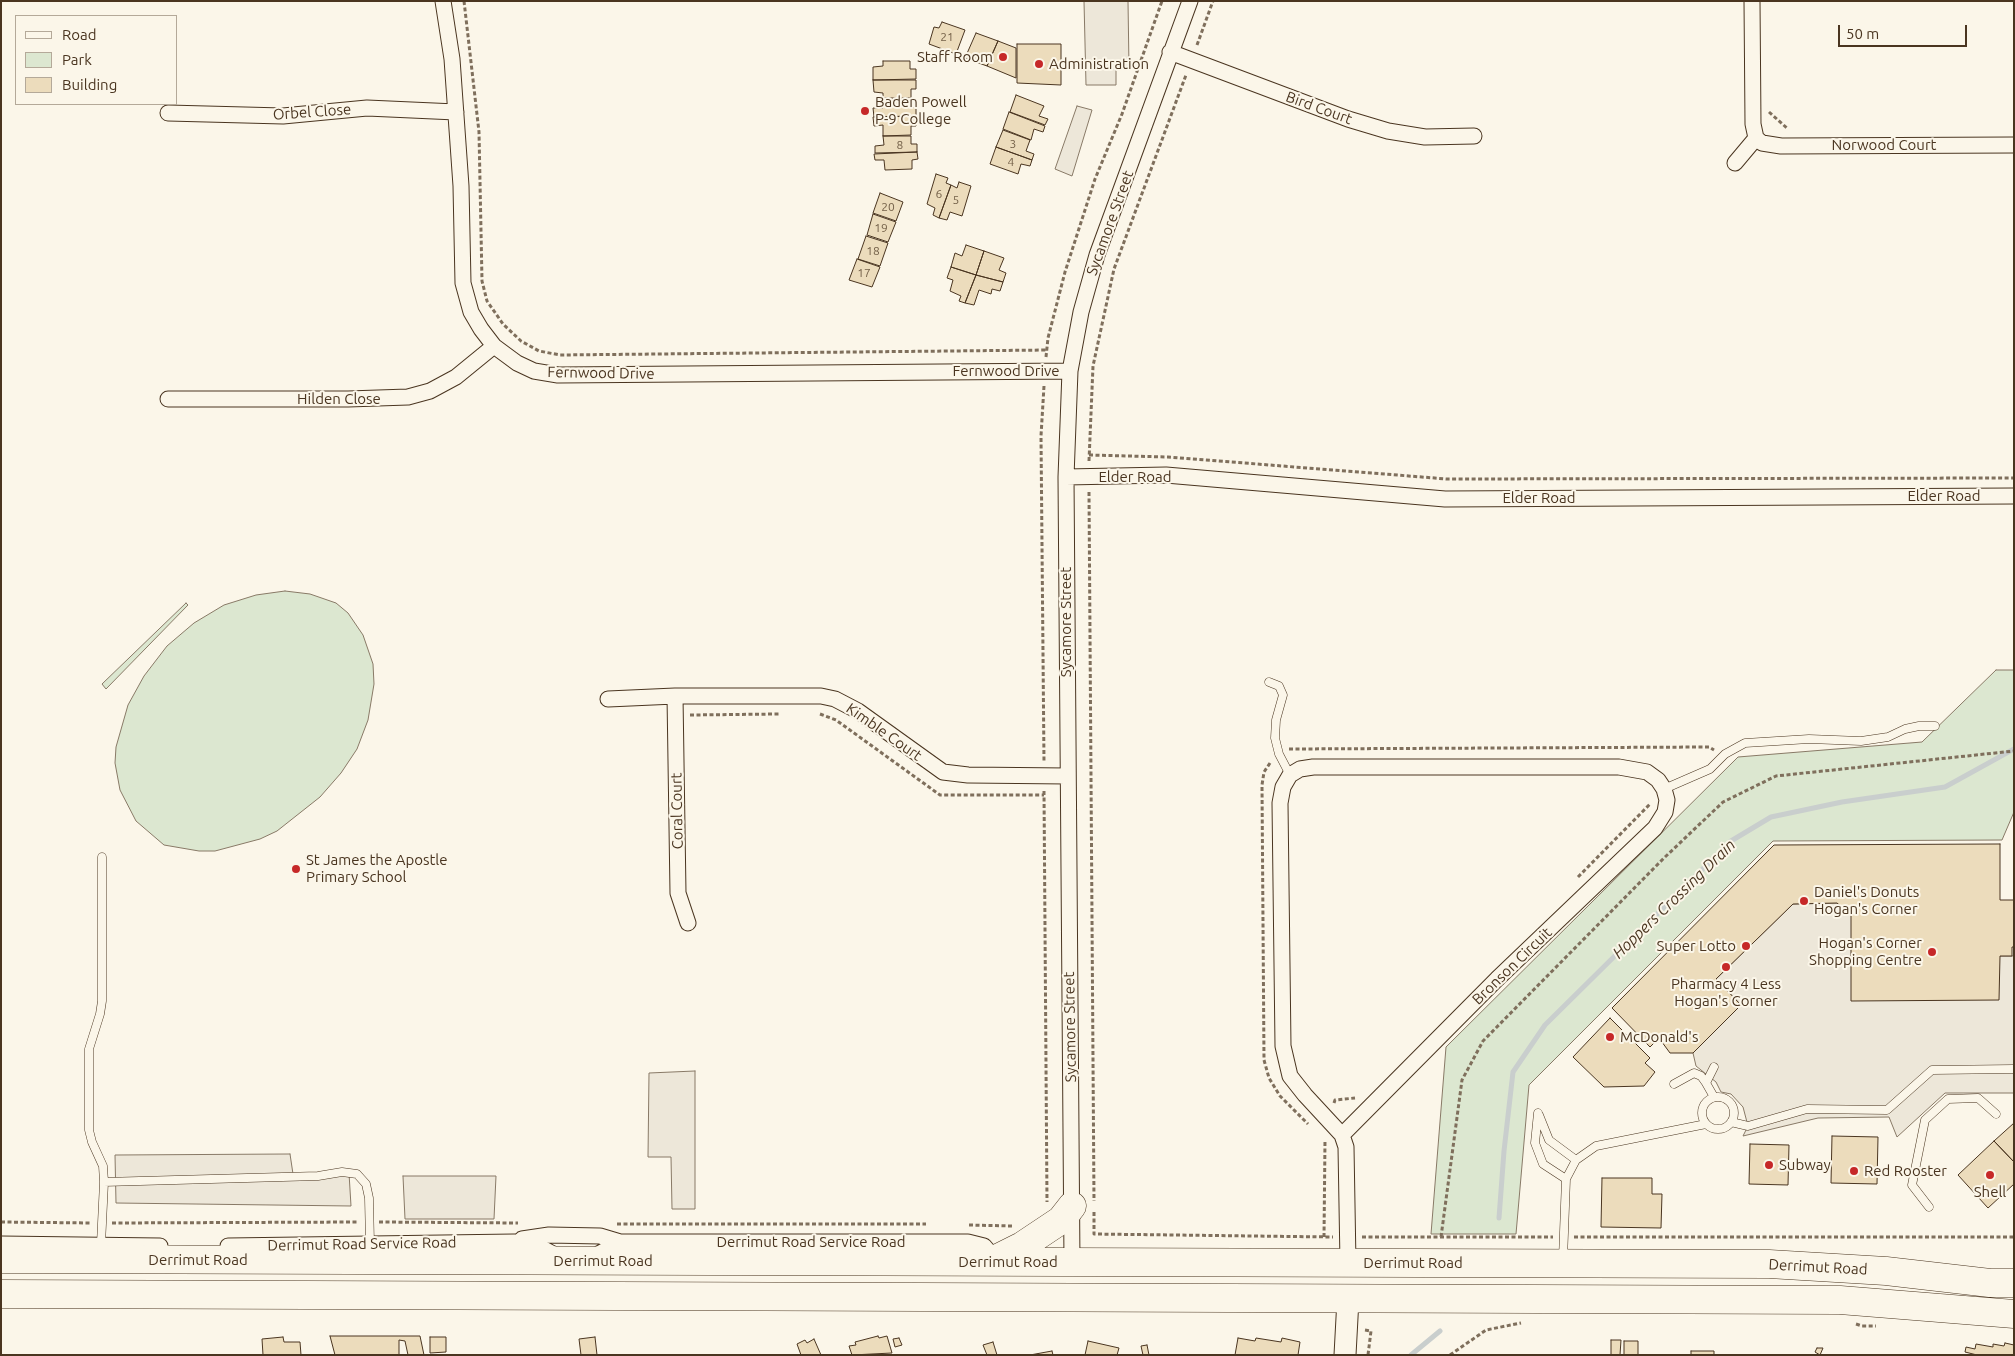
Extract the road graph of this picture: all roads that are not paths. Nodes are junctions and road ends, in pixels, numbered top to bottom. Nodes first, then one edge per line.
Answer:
1 (443, 1) edge
2 (1190, 1) edge
3 (1752, 1) edge
4 (1170, 52) junction
5 (456, 112) junction
6 (168, 113) dead end
7 (1474, 136) dead end
8 (1756, 138) junction
9 (2014, 145) edge
10 (1735, 163) dead end
11 (494, 346) junction
12 (1070, 371) junction
13 (168, 398) dead end
14 (1066, 478) junction
15 (2014, 496) edge
16 (1269, 682) dead end
17 (675, 696) junction
18 (608, 699) dead end
19 (1935, 726) dead end
20 (1290, 775) junction
21 (1067, 776) junction
22 (1664, 790) junction
23 (102, 857) dead end
24 (688, 923) dead end
25 (1714, 1067) dead end
26 (2014, 1069) edge
27 (1706, 1083) junction
28 (1674, 1084) dead end
29 (1714, 1097) junction
30 (1996, 1114) dead end
31 (1731, 1122) junction
32 (1706, 1124) junction
33 (1342, 1135) junction
34 (1576, 1160) junction
35 (1566, 1179) junction
36 (104, 1182) junction
37 (1929, 1207) dead end
38 (1059, 1208) junction
39 (514, 1242) junction
40 (620, 1242) junction
41 (1, 1244) edge
42 (102, 1244) junction
43 (370, 1244) junction
44 (1348, 1250) junction
45 (1563, 1250) junction
46 (1, 1259) edge
47 (576, 1261) junction
48 (714, 1261) junction
49 (990, 1262) junction
50 (1072, 1262) junction
51 (1810, 1266) junction
52 (2014, 1282) edge
53 (1, 1294) edge
54 (764, 1296) junction
55 (1073, 1296) junction
56 (1348, 1299) junction
57 (1563, 1299) junction
58 (1879, 1313) junction
59 (2014, 1314) edge
60 (1345, 1355) edge

1 - 5 street, Fernwood Drive
2 - 4 street, Sycamore Street
3 - 8 street
4 - 7 street, Bird Court
4 - 12 street, Sycamore Street
5 - 6 street, Orbel Close
5 - 11 street, Fernwood Drive
8 - 9 street, Norwood Court
8 - 10 street
11 - 12 street, Fernwood Drive
11 - 13 street, Hilden Close
12 - 14 street, Sycamore Street
14 - 15 street, Elder Road
14 - 21 street, Sycamore Street
16 - 20 lane
17 - 18 street, Kimble Court
17 - 21 street, Kimble Court
17 - 24 street, Coral Court
19 - 22 lane
20 - 22 street
20 - 33 street
21 - 38 street, Sycamore Street
22 - 33 street, Bronson Circuit
23 - 36 lane
25 - 27 lane
26 - 31 lane
27 - 28 lane
27 - 29 lane
29 - 31 lane
29 - 32 lane
30 - 37 lane
31 - 32 lane
32 - 34 lane
33 - 44 street
34 - 35 lane
34 - 35 lane
35 - 45 lane
36 - 42 lane
36 - 43 lane
38 - 49 highway
38 - 50 street, Sycamore Street
39 - 40 street, Derrimut Road Service Road
39 - 43 street, Derrimut Road Service Road
39 - 47 street, Derrimut Road Service Road
40 - 47 street
40 - 49 street, Derrimut Road Service Road
41 - 42 street, Derrimut Road Service Road
42 - 43 street, Derrimut Road Service Road
44 - 45 highway, Derrimut Road
44 - 50 highway, Derrimut Road
44 - 56 highway
45 - 51 highway, Derrimut Road
45 - 57 highway
46 - 47 highway, Derrimut Road
47 - 48 highway, Derrimut Road
48 - 49 highway, Derrimut Road
48 - 54 highway
49 - 50 highway, Derrimut Road
50 - 55 highway
51 - 52 highway, Derrimut Road
51 - 58 highway
53 - 54 highway
54 - 55 highway
55 - 56 highway
56 - 57 highway
56 - 60 street
57 - 58 highway
58 - 59 highway

